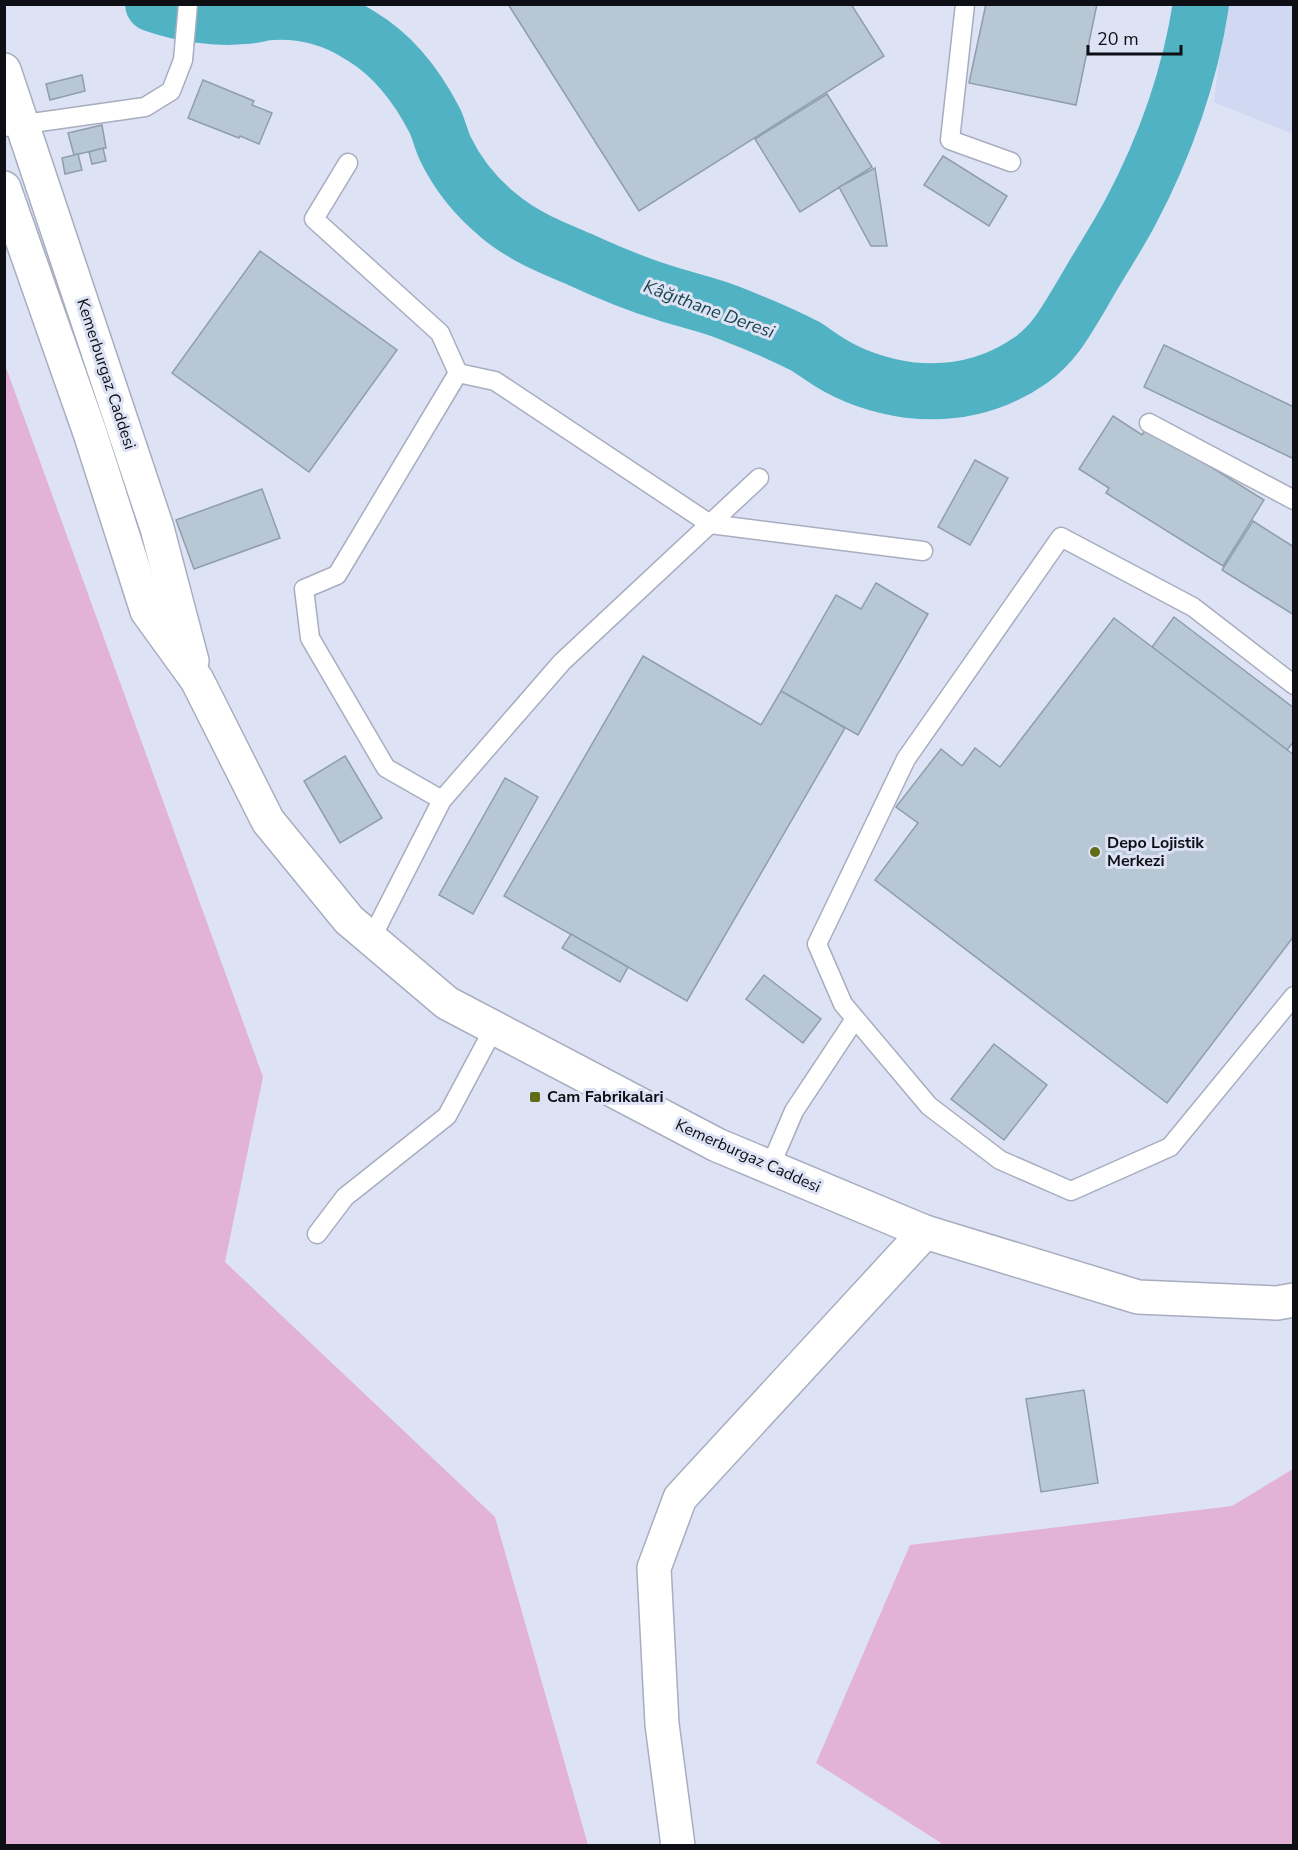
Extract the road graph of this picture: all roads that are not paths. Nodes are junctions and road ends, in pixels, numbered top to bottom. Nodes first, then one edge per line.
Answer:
1 (188, 4) edge
2 (965, 4) edge
3 (4, 70) edge
4 (13, 126) edge
5 (1011, 162) dead end
6 (348, 163) dead end
7 (4, 188) edge
8 (458, 373) junction
9 (1149, 423) dead end
10 (759, 478) dead end
11 (1293, 500) edge
12 (710, 524) junction
13 (923, 551) dead end
14 (197, 680) junction
15 (1293, 685) edge
16 (442, 800) junction
17 (371, 939) junction
18 (1293, 996) edge
19 (855, 1019) junction
20 (494, 1028) junction
21 (770, 1167) junction
22 (925, 1232) junction
23 (317, 1234) dead end
24 (1293, 1300) edge
25 (678, 1845) edge

1 - 4 lane
2 - 5 lane
3 - 4 main road, Kemerburgaz Caddesi
4 - 14 main road, Kemerburgaz Caddesi
6 - 8 lane
7 - 14 main road, Kemerburgaz Caddesi
8 - 12 lane
8 - 16 lane
9 - 11 lane
10 - 12 lane
12 - 13 lane
12 - 16 lane
14 - 17 main road, Kemerburgaz Caddesi
15 - 19 lane
16 - 17 lane
17 - 20 main road, Kemerburgaz Caddesi
18 - 19 lane
19 - 21 lane
20 - 21 main road, Kemerburgaz Caddesi
20 - 23 lane
21 - 22 main road, Kemerburgaz Caddesi
22 - 24 main road, Kemerburgaz Caddesi
22 - 25 main road

